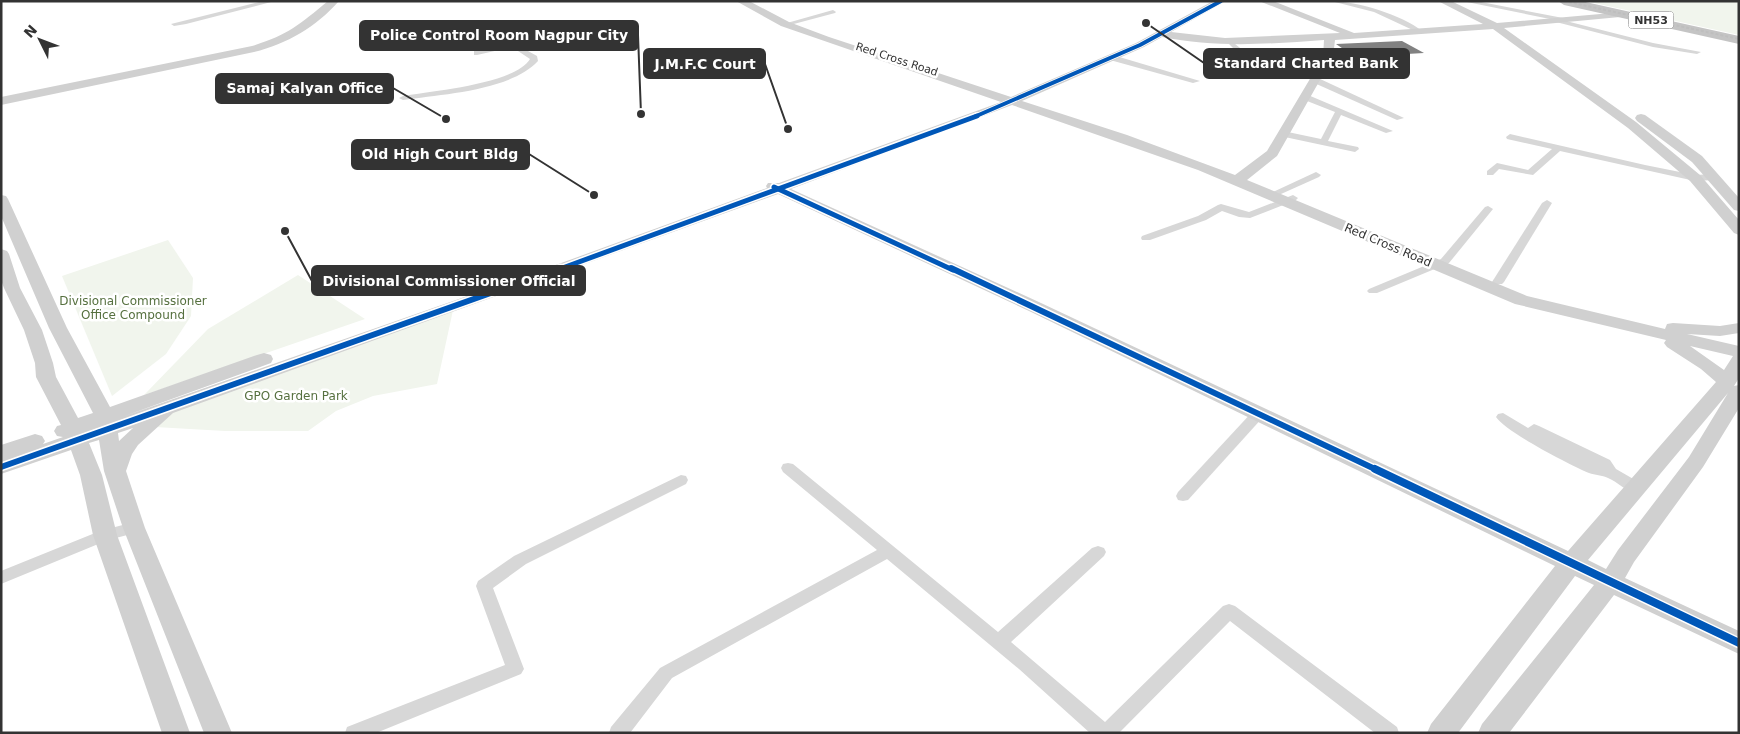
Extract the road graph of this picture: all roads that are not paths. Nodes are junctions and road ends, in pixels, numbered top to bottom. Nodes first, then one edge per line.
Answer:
1 (272, 1) edge
2 (326, 1) edge
3 (334, 1) edge
4 (741, 1) edge
5 (747, 1) edge
6 (1210, 1) edge
7 (1221, 1) edge
8 (1254, 1) edge
9 (1264, 1) edge
10 (1334, 1) edge
11 (1443, 1) edge
12 (1451, 1) edge
13 (1465, 1) edge
14 (1564, 1) edge
15 (1576, 1) edge
16 (227, 2) edge
17 (248, 5) junction
18 (833, 12) dead end
19 (1620, 14) junction
20 (1560, 21) junction
21 (790, 23) junction
22 (174, 24) dead end
23 (1499, 25) junction
24 (1419, 32) junction
25 (1163, 34) junction
26 (1358, 36) junction
27 (1332, 37) junction
28 (1739, 38) edge
29 (541, 39) dead end
30 (1230, 42) junction
31 (513, 45) junction
32 (1697, 52) dead end
33 (477, 53) dead end
34 (881, 55) junction
35 (1113, 58) junction
36 (1264, 65) dead end
37 (1549, 67) junction
38 (1565, 68) junction
39 (1315, 80) junction
40 (1196, 81) dead end
41 (1034, 87) junction
42 (1305, 97) junction
43 (403, 98) dead end
44 (1008, 98) junction
45 (1, 99) edge
46 (972, 99) junction
47 (1339, 111) junction
48 (987, 112) junction
49 (1048, 112) junction
50 (1400, 118) dead end
51 (1389, 131) dead end
52 (1283, 134) junction
53 (1510, 137) dead end
54 (1324, 141) junction
55 (1355, 149) dead end
56 (1557, 149) junction
57 (1490, 173) dead end
58 (1316, 175) dead end
59 (1714, 177) junction
60 (1695, 178) junction
61 (773, 186) junction
62 (1264, 189) junction
63 (1, 199) edge
64 (1547, 203) dead end
65 (1739, 207) edge
66 (1488, 210) dead end
67 (1739, 230) edge
68 (1146, 238) dead end
69 (1, 254) edge
70 (1440, 263) junction
71 (1498, 282) junction
72 (1373, 291) dead end
73 (1739, 328) edge
74 (1656, 330) junction
75 (1739, 344) edge
76 (1739, 352) edge
77 (1739, 360) edge
78 (1733, 386) edge
79 (176, 404) junction
80 (1259, 413) junction
81 (105, 422) junction
82 (75, 434) junction
83 (1669, 451) junction
84 (1, 453) edge
85 (1696, 462) junction
86 (1, 467) edge
87 (788, 468) dead end
88 (115, 471) junction
89 (1611, 472) junction
90 (681, 480) dead end
91 (1637, 488) junction
92 (1183, 496) dead end
93 (134, 528) junction
94 (105, 535) junction
95 (889, 551) junction
96 (1098, 552) dead end
97 (1572, 562) junction
98 (1, 578) edge
99 (1611, 581) junction
100 (999, 642) junction
101 (1739, 643) edge
102 (176, 733) edge
103 (218, 733) edge
104 (354, 733) edge
105 (618, 733) edge
106 (1105, 733) edge
107 (1390, 733) edge
108 (1441, 733) edge
109 (1492, 733) edge

1 - 17 street
2 - 45 street
3 - 45 street
4 - 34 street
5 - 21 street, Red Cross Road
6 - 41 street
7 - 25 street
8 - 27 street
9 - 26 street
10 - 24 street
11 - 23 street
12 - 23 street
13 - 20 street
14 - 19 highway, NH53
15 - 28 highway, NH53
16 - 17 street
17 - 22 street
18 - 21 street
19 - 20 street
19 - 28 highway, NH53
20 - 23 street
20 - 32 street
21 - 34 street, Red Cross Road
23 - 24 street
23 - 37 street
23 - 38 street
24 - 26 street
25 - 30 street
25 - 35 street
26 - 27 street
27 - 30 street
27 - 39 street
29 - 31 street
30 - 36 street
31 - 33 street
31 - 43 street
34 - 46 street, Red Cross Road
35 - 40 street
35 - 41 street
37 - 38 street
37 - 60 street
38 - 59 street
39 - 42 street
39 - 50 street
41 - 44 street
41 - 46 street
41 - 49 street
42 - 47 street
42 - 52 street
44 - 46 street
44 - 46 street, Red Cross Road
44 - 48 street
44 - 49 street, Red Cross Road
46 - 61 street
47 - 51 street
47 - 54 street
48 - 49 street, Red Cross Road
48 - 61 street
49 - 62 street, Red Cross Road
52 - 54 street
52 - 62 street
53 - 56 street
54 - 55 street
56 - 57 street
56 - 60 street
58 - 62 street
59 - 60 street
59 - 65 street
60 - 67 street
61 - 79 street
61 - 80 street
61 - 81 street
62 - 68 street
62 - 70 street, Red Cross Road
63 - 81 street
64 - 71 street
66 - 70 street
69 - 82 street
70 - 71 street, Red Cross Road
70 - 72 street
70 - 74 street, Red Cross Road
71 - 74 street, Red Cross Road
73 - 74 street
74 - 75 street, Red Cross Road
74 - 76 street, Red Cross Road
74 - 78 street
77 - 78 street
78 - 83 street
78 - 85 street
79 - 81 street
79 - 88 street
80 - 92 street
80 - 97 street
81 - 82 street
81 - 88 street
82 - 84 street
82 - 86 street
82 - 94 street
83 - 85 street
83 - 91 street
85 - 99 street
87 - 95 street
88 - 93 street
89 - 89 street
89 - 91 street
90 - 104 street
91 - 97 street
93 - 94 street
93 - 103 street
94 - 98 street
94 - 102 street
95 - 100 street
95 - 105 street
96 - 100 street
97 - 99 street
97 - 108 street
99 - 101 street
99 - 109 street
100 - 106 street
106 - 107 street

